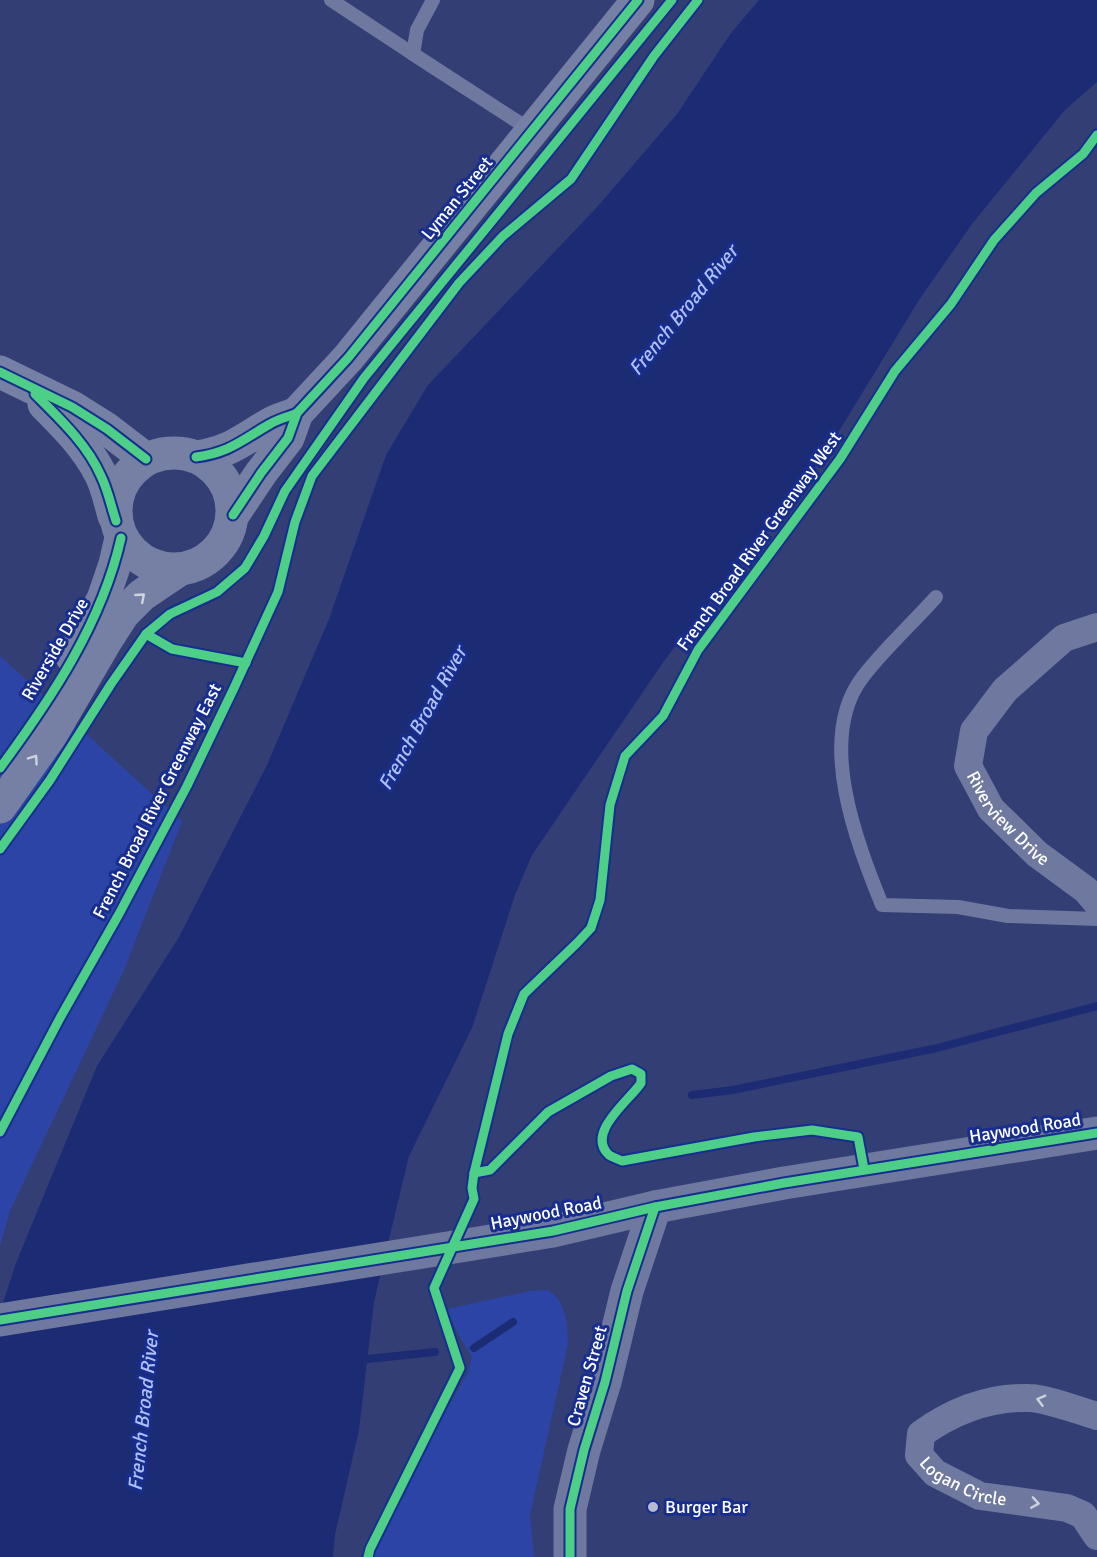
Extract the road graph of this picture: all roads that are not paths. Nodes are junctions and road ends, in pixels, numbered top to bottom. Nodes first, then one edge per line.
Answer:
1 (330, 0) edge
2 (433, 0) edge
3 (638, 0) edge
4 (413, 54) junction
5 (532, 131) junction
6 (13, 379) edge
7 (297, 413) junction
8 (196, 457) junction
9 (146, 459) junction
10 (233, 515) junction
11 (118, 529) junction
12 (179, 570) junction
13 (936, 597) dead end
14 (1097, 627) edge
15 (0, 768) edge
16 (0, 807) edge
17 (1097, 903) edge
18 (1097, 919) edge
19 (1097, 1133) edge
20 (655, 1207) junction
21 (0, 1320) edge
22 (1097, 1416) edge
23 (1097, 1536) edge
24 (570, 1557) edge

1 - 4 lane
2 - 4 lane
3 - 5 main road, Lyman Street
4 - 5 lane
5 - 7 main road, Lyman Street
6 - 9 main road
6 - 11 main road
7 - 8 main road, Lyman Street
7 - 10 main road, Lyman Street
8 - 9 main road
8 - 10 main road
9 - 11 main road
10 - 12 main road
11 - 12 main road
11 - 15 main road, Riverside Drive
16 -> 12 main road
13 - 18 lane
14 - 17 street, Riverview Drive
19 - 20 main road, Haywood Road
20 - 21 main road, Haywood Road
20 - 24 street, Craven Street
22 -> 23 street, Logan Circle

